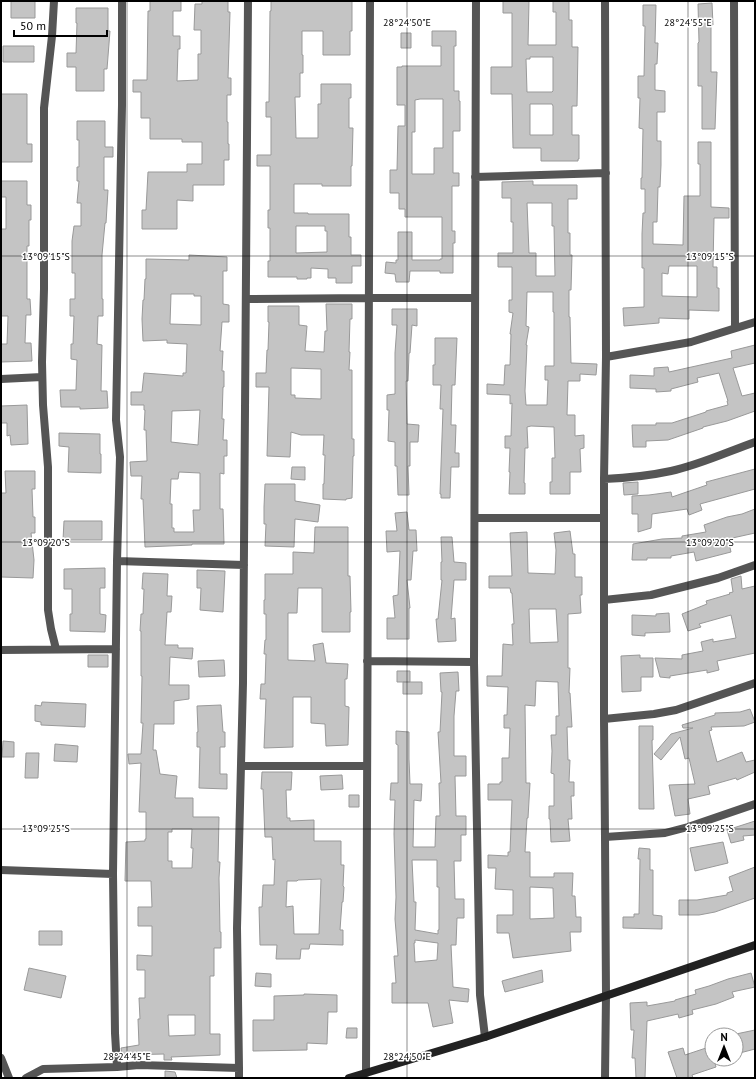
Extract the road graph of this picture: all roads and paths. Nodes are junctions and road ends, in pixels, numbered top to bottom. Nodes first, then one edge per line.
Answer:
1 (54, 1) edge
2 (122, 1) edge
3 (248, 1) edge
4 (370, 1) edge
5 (476, 1) edge
6 (605, 1) edge
7 (734, 1) edge
8 (606, 173) junction
9 (475, 176) junction
10 (368, 298) junction
11 (475, 298) junction
12 (246, 299) junction
13 (755, 322) edge
14 (735, 328) junction
15 (606, 357) junction
16 (42, 377) junction
17 (1, 379) edge
18 (755, 442) edge
19 (604, 479) junction
20 (475, 518) junction
21 (604, 518) junction
22 (117, 561) junction
23 (244, 565) junction
24 (755, 566) edge
25 (604, 600) junction
26 (56, 649) junction
27 (116, 649) junction
28 (1, 650) edge
29 (367, 661) junction
30 (474, 662) junction
31 (755, 683) edge
32 (604, 719) junction
33 (241, 766) junction
34 (367, 766) junction
35 (755, 804) edge
36 (605, 838) junction
37 (1, 870) edge
38 (113, 874) junction
39 (755, 945) edge
40 (606, 996) junction
41 (485, 1037) junction
42 (1, 1058) edge
43 (118, 1067) junction
44 (239, 1068) junction
45 (366, 1073) junction
46 (9, 1078) edge
47 (26, 1078) edge
48 (239, 1078) edge
49 (349, 1078) edge
50 (605, 1078) edge

1 - 16 street
2 - 22 street
3 - 12 street
4 - 10 street
5 - 9 street
6 - 8 street
7 - 14 street
8 - 9 street
8 - 15 street
9 - 11 street
10 - 11 street
10 - 12 street
10 - 29 street
11 - 20 street
12 - 23 street
13 - 14 street
14 - 15 street
15 - 19 street
16 - 17 street
16 - 26 street
18 - 19 street
19 - 21 street
20 - 21 street
20 - 30 street
21 - 25 street
22 - 23 street
22 - 27 street
23 - 33 street
24 - 25 street
25 - 32 street
26 - 27 street
26 - 28 street
27 - 38 street
29 - 30 street
29 - 34 street
30 - 41 street
31 - 32 street
32 - 36 street
33 - 34 street
33 - 44 street
34 - 45 street
35 - 36 street
36 - 40 street
37 - 38 street
38 - 43 street
39 - 40 main road
40 - 41 main road
40 - 50 street
41 - 45 main road
42 - 46 street
43 - 44 street
43 - 47 street
44 - 48 street
45 - 49 main road

